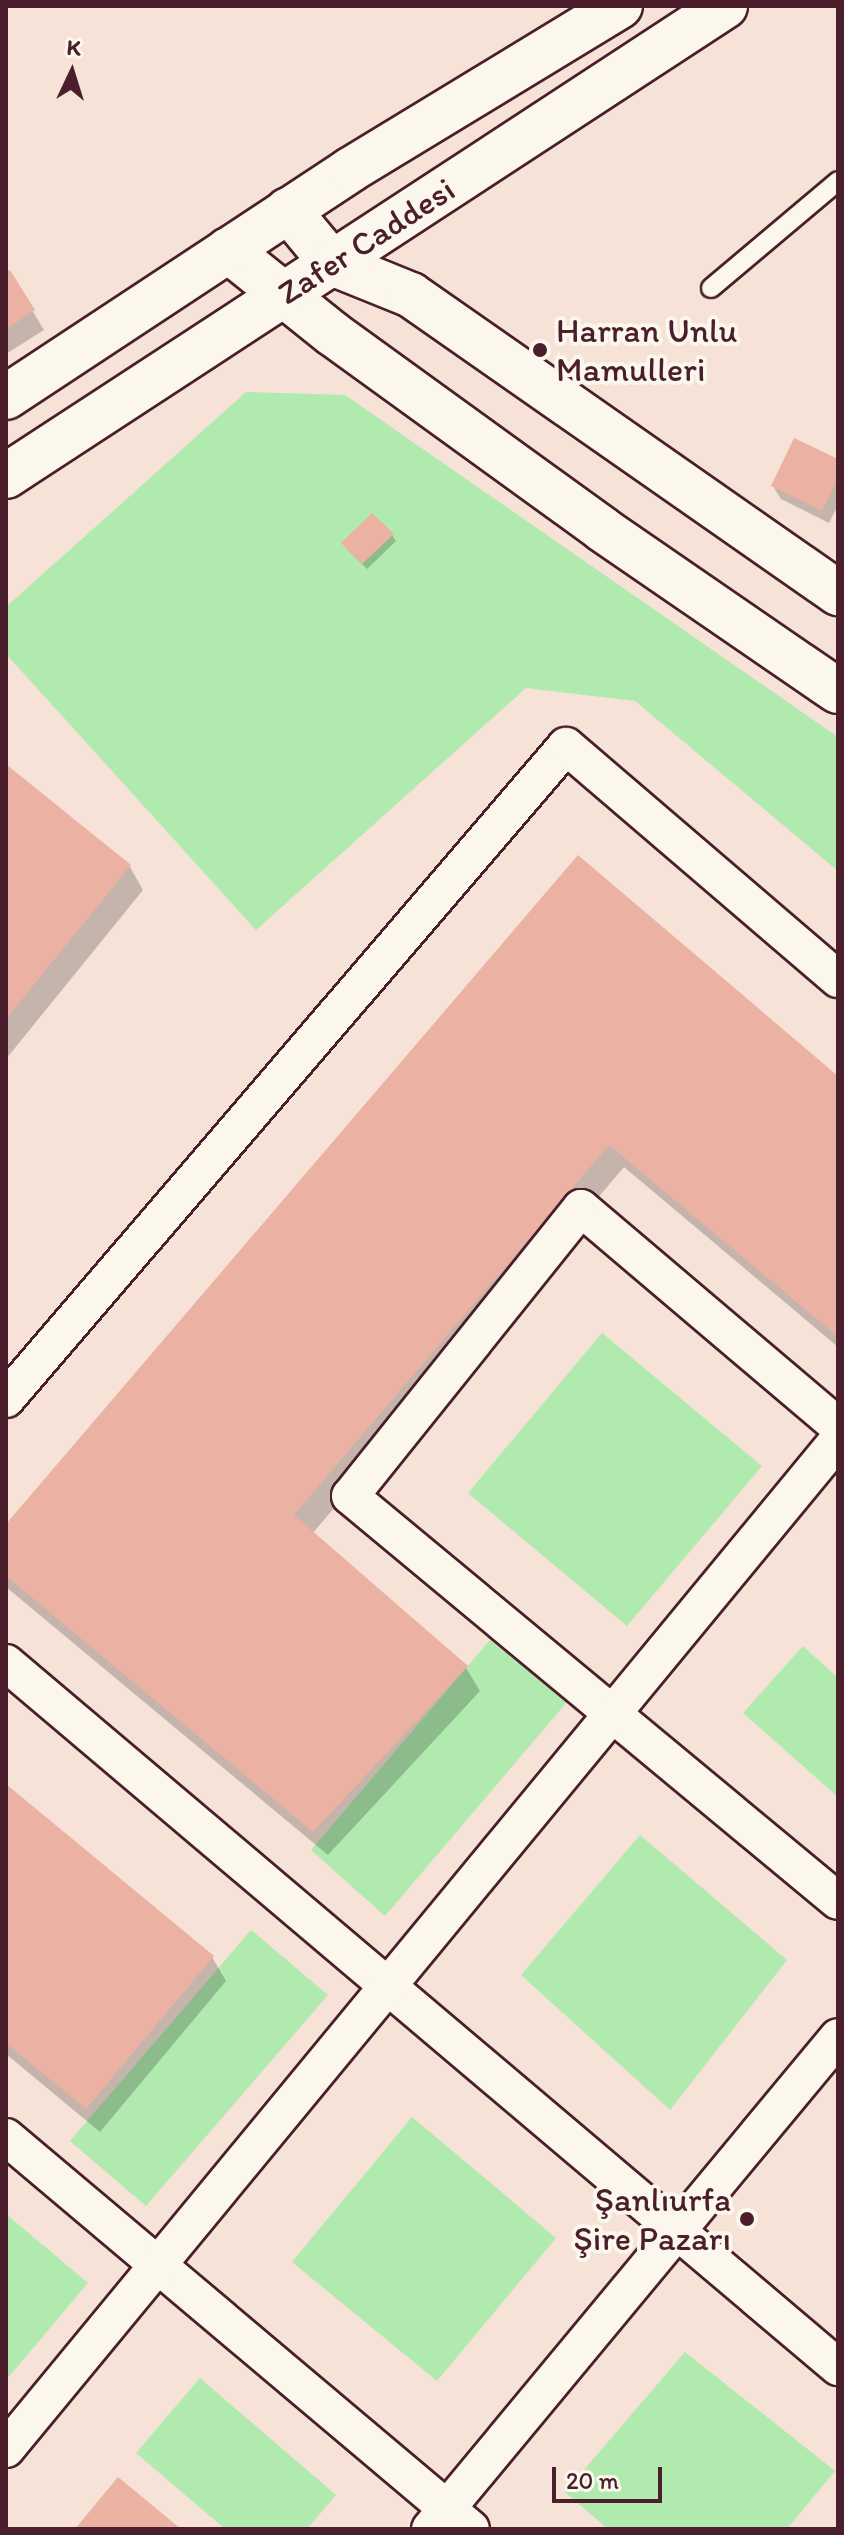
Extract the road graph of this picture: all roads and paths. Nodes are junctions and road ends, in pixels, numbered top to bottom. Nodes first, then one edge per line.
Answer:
1 (620, 6) edge
2 (725, 6) edge
3 (838, 181) edge
4 (288, 210) junction
5 (228, 250) junction
6 (332, 263) junction
7 (711, 288) dead end
8 (285, 294) junction
9 (6, 397) edge
10 (6, 476) edge
11 (838, 593) edge
12 (838, 691) edge
13 (838, 979) edge
14 (6, 1399) edge
15 (838, 1426) edge
16 (838, 1440) edge
17 (6, 1663) edge
18 (612, 1714) junction
19 (838, 1901) edge
20 (388, 1986) junction
21 (838, 2037) edge
22 (6, 2137) edge
23 (677, 2231) junction
24 (158, 2265) junction
25 (838, 2367) edge
26 (6, 2449) edge
27 (449, 2522) edge

1 - 4 main road, Zafer Caddesi
2 - 6 main road, Zafer Caddesi
3 - 7 lane
4 - 5 main road, Zafer Caddesi
4 - 6 main road
5 - 8 main road
5 - 9 main road, Zafer Caddesi
6 - 8 main road, Zafer Caddesi
6 - 11 main road
8 - 10 main road, Zafer Caddesi
8 - 12 main road
13 - 14 street
15 - 18 street
16 - 18 street
17 - 20 street
18 - 19 street
18 - 20 street
20 - 23 street
20 - 24 street
21 - 23 street
22 - 24 street
23 - 25 street
23 - 27 street
24 - 26 street
24 - 27 street

